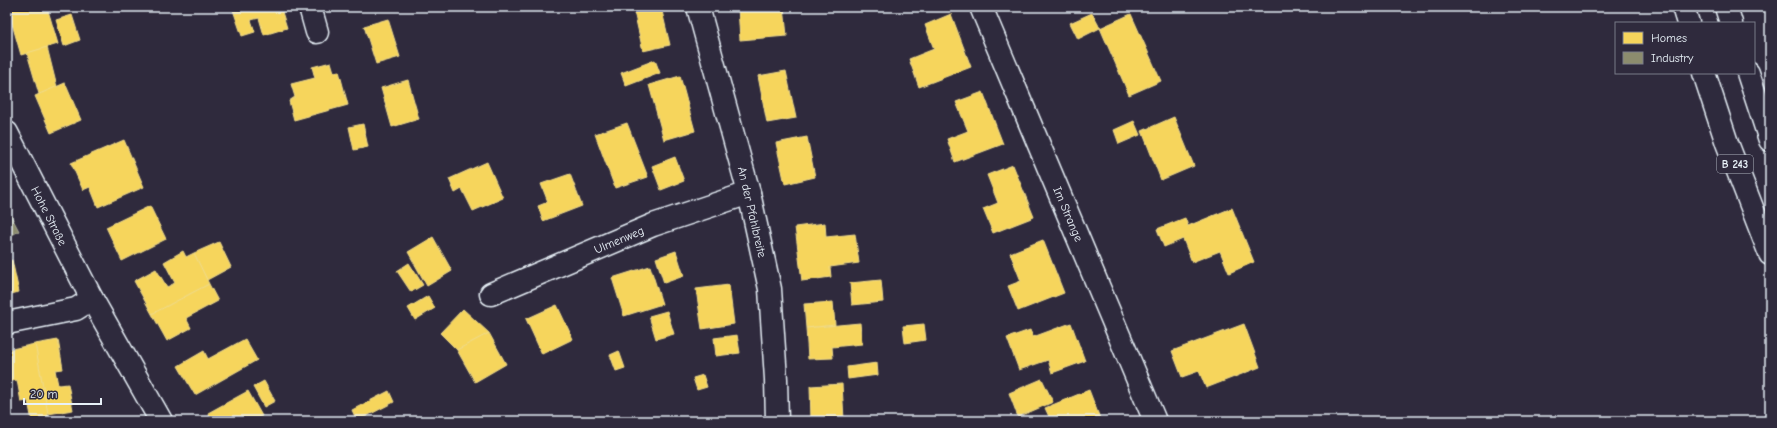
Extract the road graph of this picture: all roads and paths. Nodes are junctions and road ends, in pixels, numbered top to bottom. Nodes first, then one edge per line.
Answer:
1 (310, 7) edge
2 (698, 7) edge
3 (981, 7) edge
4 (1683, 7) edge
5 (1726, 7) edge
6 (1688, 22) edge
7 (1731, 22) edge
8 (317, 32) dead end
9 (1704, 74) edge
10 (1748, 74) edge
11 (7, 133) edge
12 (1770, 140) edge
13 (750, 193) junction
14 (1770, 254) edge
15 (491, 294) dead end
16 (92, 299) junction
17 (7, 323) edge
18 (161, 421) edge
19 (776, 421) edge
20 (1155, 421) edge

1 - 8 main road
2 - 13 main road, An der Pfahlbreite
3 - 20 main road, Im Strange
4 - 6 main road
5 - 7 main road
9 - 14 main road, B 243
10 - 12 main road
11 - 16 main road, Hohe Straße
13 - 15 main road, Ulmenweg
13 - 19 main road, An der Pfahlbreite
16 - 17 main road
16 - 18 main road, Hohe Straße

